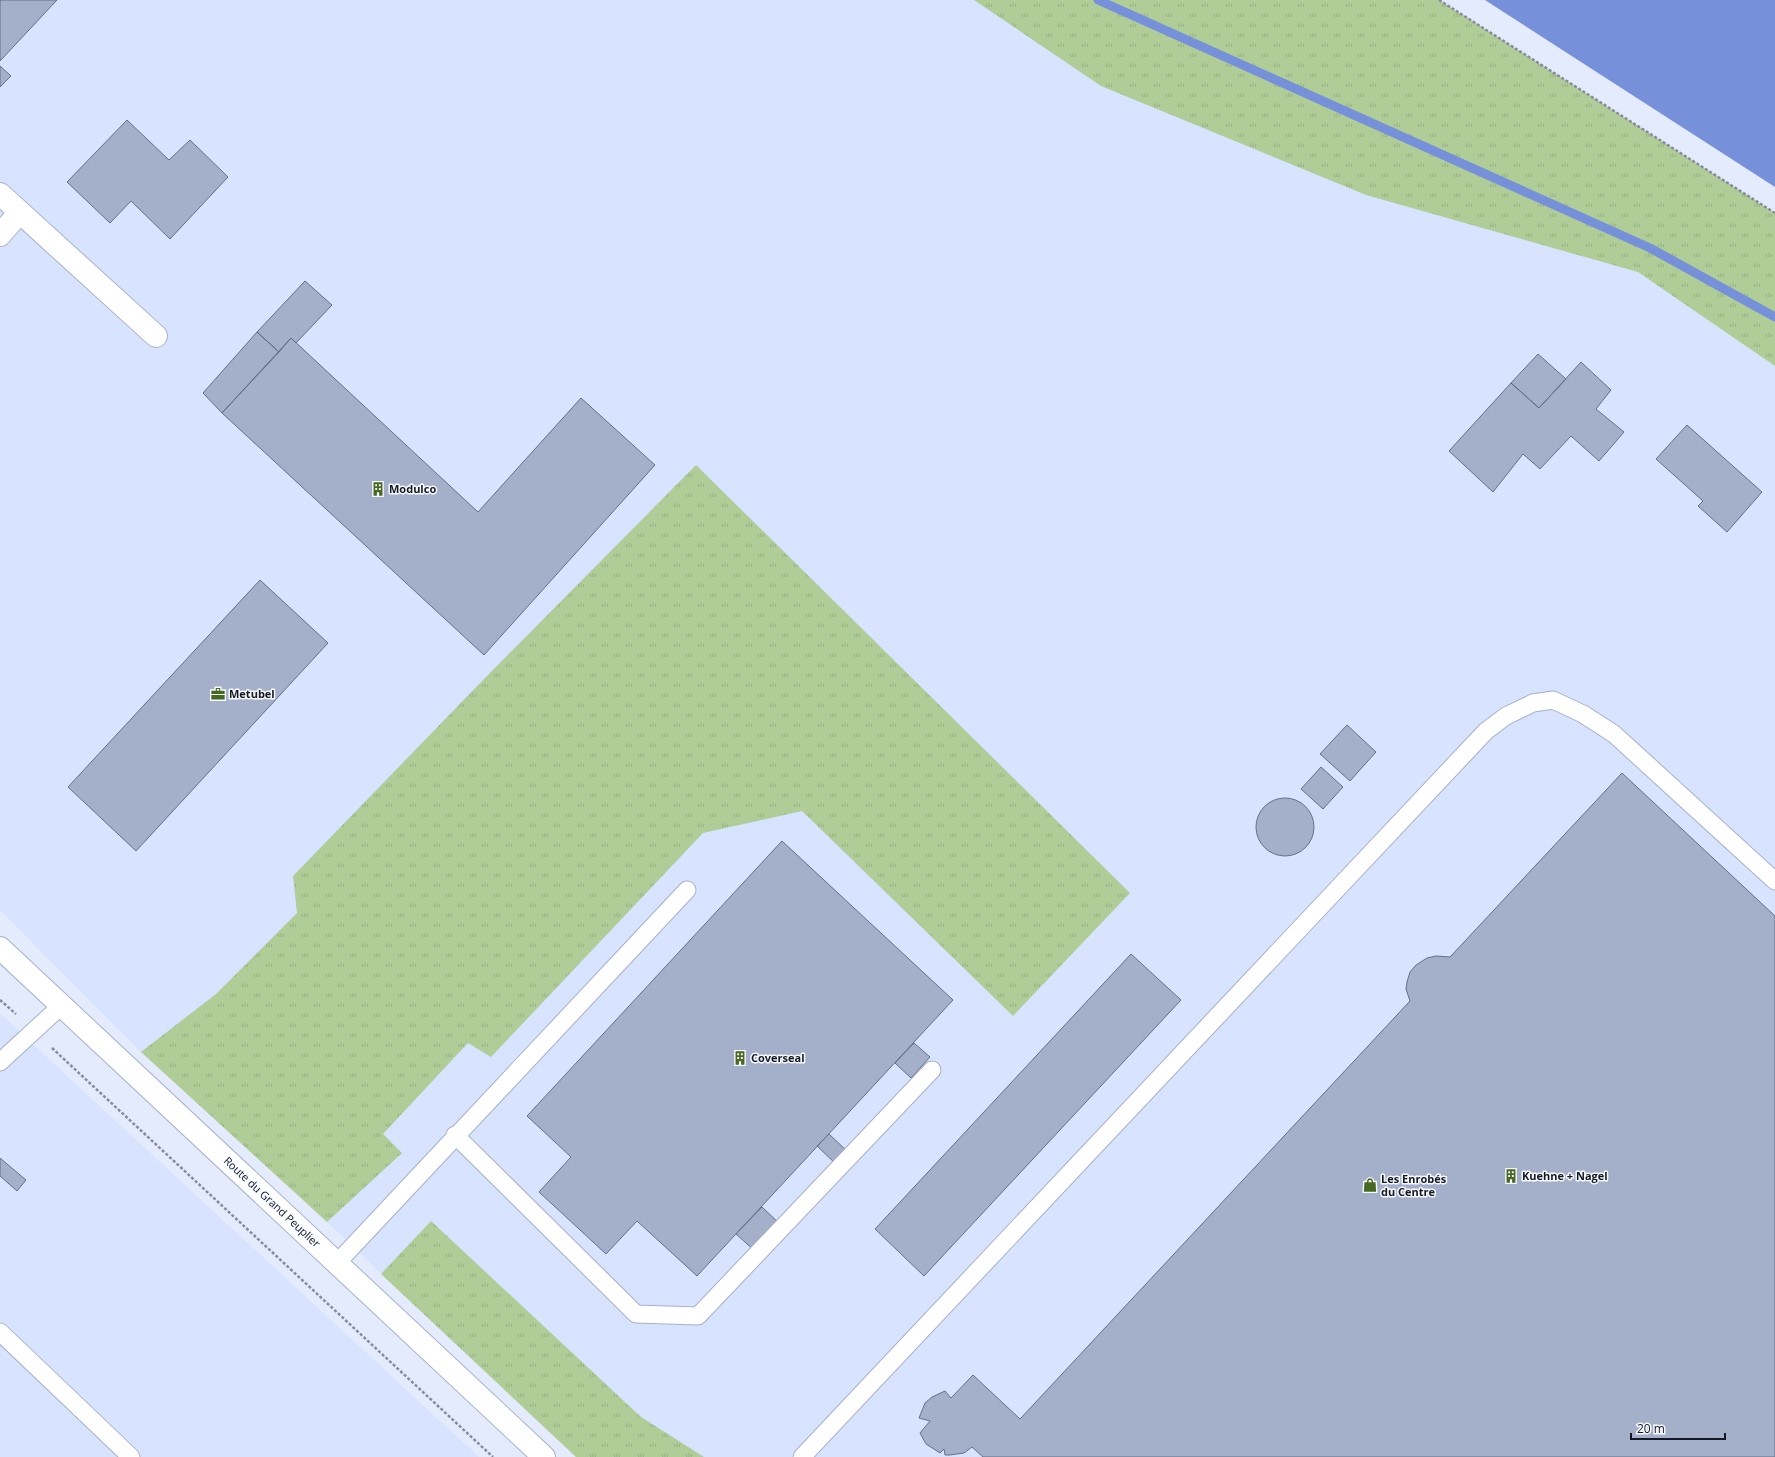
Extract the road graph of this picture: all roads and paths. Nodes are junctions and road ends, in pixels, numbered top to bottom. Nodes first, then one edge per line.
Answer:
1 (1439, 0) edge
2 (0, 194) edge
3 (20, 212) junction
4 (1775, 213) edge
5 (0, 235) edge
6 (156, 336) dead end
7 (1775, 881) edge
8 (687, 890) dead end
9 (0, 948) edge
10 (0, 1000) edge
11 (62, 1005) junction
12 (34, 1031) junction
13 (0, 1062) edge
14 (932, 1070) dead end
15 (455, 1135) junction
16 (337, 1263) junction
17 (0, 1332) edge
18 (131, 1457) edge
19 (492, 1457) edge
20 (544, 1457) edge
21 (802, 1457) edge

1 - 4 path
2 - 3 main road
3 - 5 main road
3 - 6 main road
7 - 21 lane
8 - 15 lane
9 - 11 main road, Route du Grand Peuplier
10 - 12 path
11 - 12 lane
11 - 16 main road, Route du Grand Peuplier
12 - 13 lane
12 - 19 path
14 - 15 lane
15 - 16 lane
16 - 20 main road, Route du Grand Peuplier
17 - 18 lane

